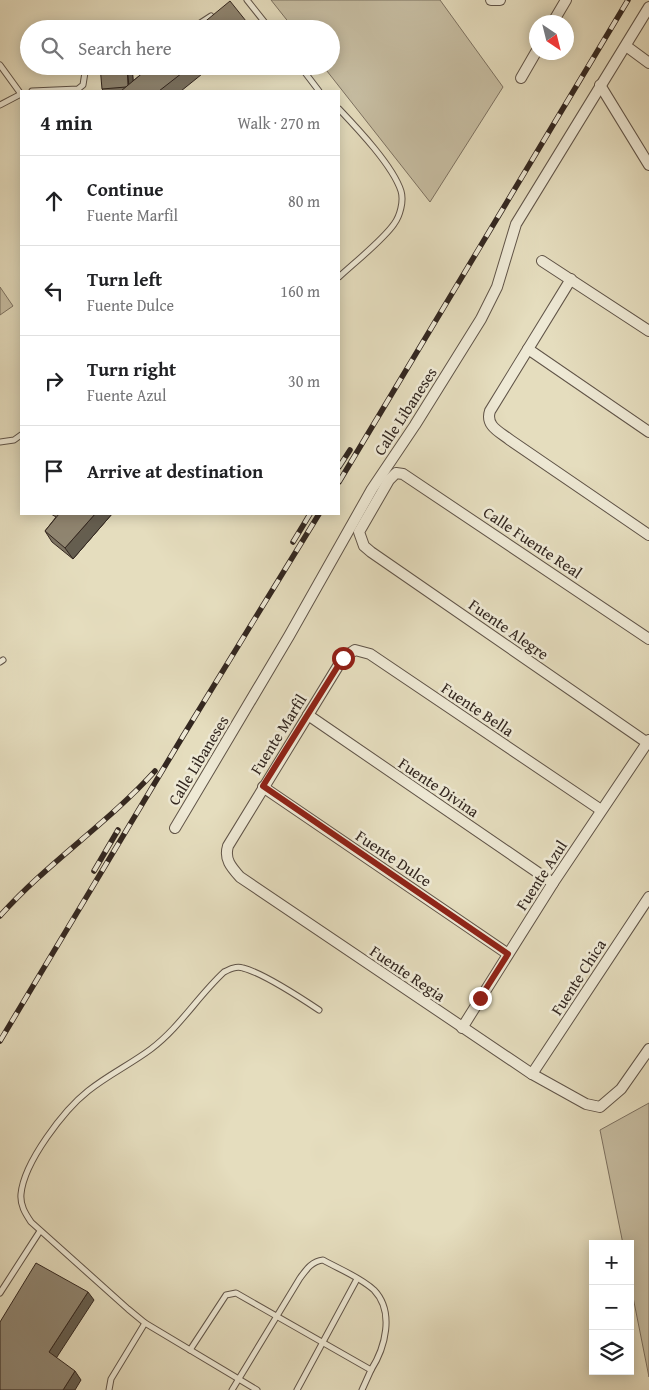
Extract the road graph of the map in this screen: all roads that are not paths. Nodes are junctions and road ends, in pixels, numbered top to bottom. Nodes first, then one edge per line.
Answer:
1 (247, 0) edge
2 (491, 0) edge
3 (500, 0) edge
4 (566, 0) edge
5 (649, 7) edge
6 (557, 15) edge
7 (211, 16) edge
8 (205, 20) edge
9 (263, 20) edge
10 (626, 46) junction
11 (531, 60) edge
12 (649, 63) edge
13 (0, 65) edge
14 (85, 75) edge
15 (307, 75) edge
16 (521, 78) dead end
17 (600, 85) junction
18 (83, 88) edge
19 (318, 90) edge
20 (20, 93) edge
21 (20, 95) edge
22 (0, 105) edge
23 (340, 111) edge
24 (649, 165) edge
25 (542, 261) dead end
26 (340, 276) edge
27 (571, 278) junction
28 (649, 331) edge
29 (528, 349) junction
30 (649, 432) edge
31 (20, 436) edge
32 (0, 442) edge
33 (359, 532) joint
34 (649, 535) edge
35 (649, 638) edge
36 (340, 664) joint
37 (308, 715) junction
38 (648, 742) edge
39 (263, 786) junction
40 (601, 810) junction
41 (175, 828) dead end
42 (228, 846) joint
43 (553, 883) junction
44 (649, 897) edge
45 (508, 954) junction
46 (319, 1010) dead end
47 (462, 1028) junction
48 (649, 1049) edge
49 (532, 1074) junction
50 (40, 1231) junction
51 (356, 1279) junction
52 (0, 1293) edge
53 (277, 1318) junction
54 (145, 1323) junction
55 (322, 1343) junction
56 (190, 1350) junction
57 (371, 1370) junction
58 (239, 1378) junction
59 (109, 1390) edge
60 (232, 1390) edge
61 (257, 1390) edge
62 (297, 1390) edge
63 (362, 1390) edge

1 - 9 lane
2 - 3 street
4 - 6 street
5 - 10 street, Calle Libaneses
7 - 8 lane
10 - 12 street
10 - 17 street, Calle Libaneses
11 - 16 street
13 - 20 lane
14 - 18 lane
15 - 19 lane
17 - 24 street
17 - 41 street, Calle Libaneses
21 - 22 lane
23 - 26 lane
25 - 27 street
27 - 28 street
27 - 29 street
29 - 30 street
29 - 34 street
31 - 32 lane
33 - 35 street, Calle Fuente Real
33 - 38 street, Fuente Alegre
36 - 37 street, Fuente Marfil
36 - 40 street, Fuente Bella
37 - 39 street, Fuente Marfil
37 - 43 street, Fuente Divina
38 - 40 street, Fuente Azul
39 - 42 street, Fuente Marfil
39 - 45 street, Fuente Dulce
40 - 43 street, Fuente Azul
42 - 47 street, Fuente Regia
43 - 45 street, Fuente Azul
44 - 49 street, Fuente Chica
45 - 47 street, Fuente Azul
46 - 50 lane
47 - 49 street, Fuente Regia
48 - 49 street, Fuente Regia
50 - 52 lane
50 - 54 lane
51 - 53 lane
51 - 55 lane
51 - 57 lane
53 - 55 lane
53 - 56 lane
53 - 58 lane
54 - 56 lane
54 - 59 lane
55 - 57 lane
55 - 62 lane
56 - 58 lane
57 - 63 lane
58 - 60 lane
58 - 61 lane

